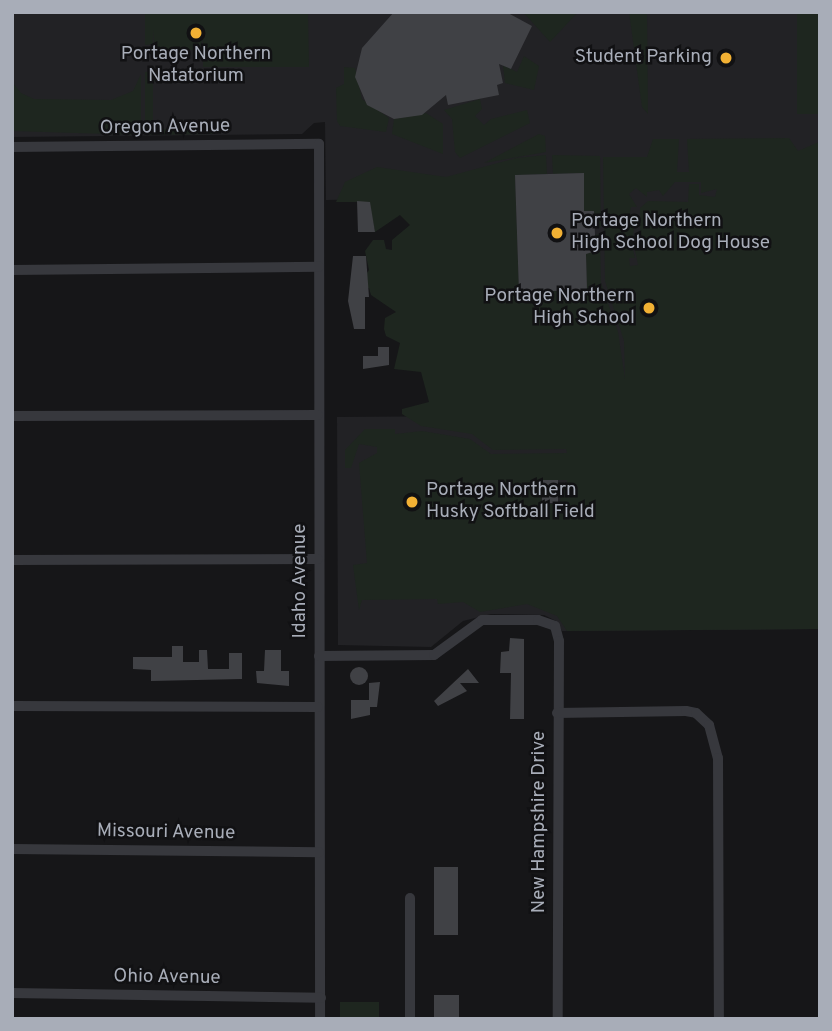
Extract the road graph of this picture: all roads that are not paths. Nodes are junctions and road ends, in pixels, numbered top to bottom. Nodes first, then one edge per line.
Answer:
1 (319, 144) joint
2 (12, 148) edge
3 (318, 267) junction
4 (12, 270) edge
5 (318, 415) junction
6 (12, 416) edge
7 (318, 559) junction
8 (12, 560) edge
9 (318, 656) junction
10 (12, 706) edge
11 (318, 707) junction
12 (557, 713) junction
13 (12, 849) edge
14 (319, 852) junction
15 (410, 898) dead end
16 (12, 993) edge
17 (321, 998) junction
18 (320, 1019) edge
19 (410, 1019) edge
20 (558, 1019) edge
21 (719, 1019) edge

1 - 2 street, Oregon Avenue
1 - 3 street, Idaho Avenue
3 - 4 street
3 - 5 street, Idaho Avenue
5 - 6 street
5 - 7 street, Idaho Avenue
7 - 8 street
7 - 9 street, Idaho Avenue
9 - 11 street, Idaho Avenue
9 - 12 street, New Hampshire Drive
10 - 11 street
11 - 14 street, Idaho Avenue
12 - 20 street, New Hampshire Drive
12 - 21 street
13 - 14 street, Missouri Avenue
14 - 17 street, Idaho Avenue
15 - 19 street
16 - 17 street, Ohio Avenue
17 - 18 street, Idaho Avenue

